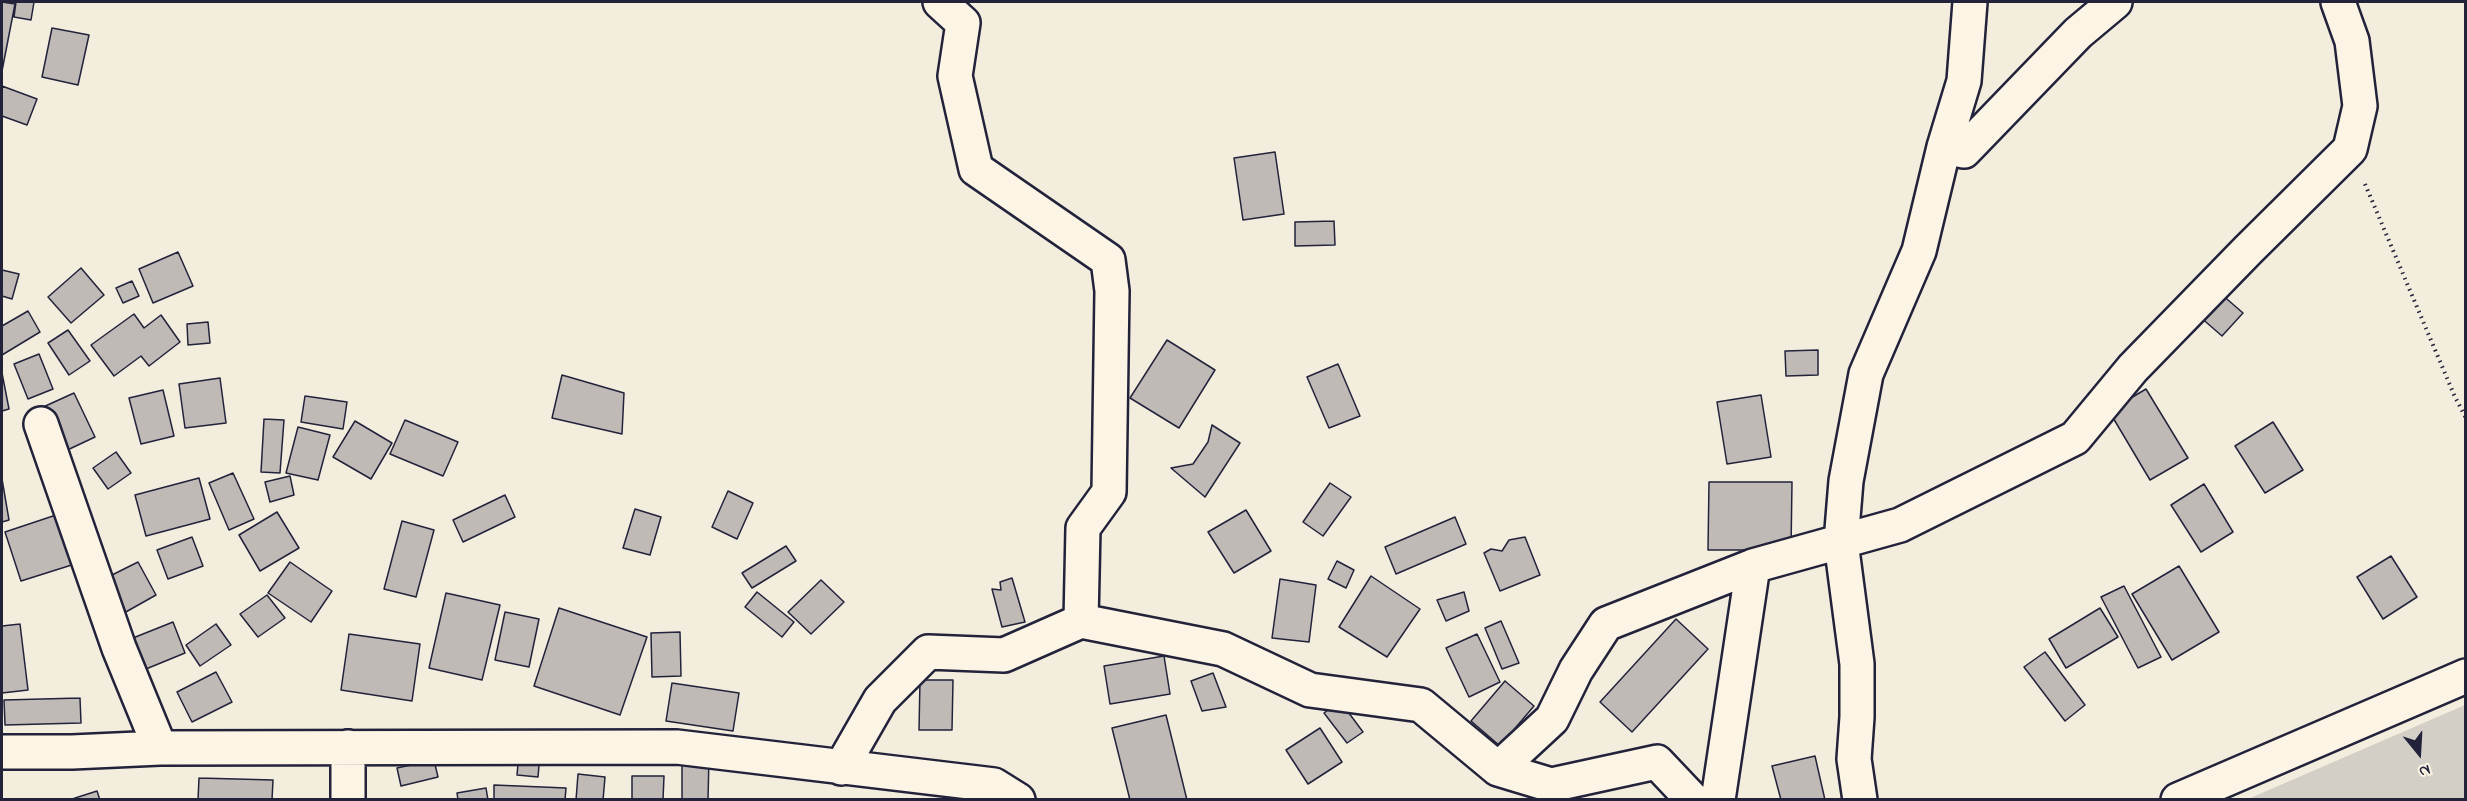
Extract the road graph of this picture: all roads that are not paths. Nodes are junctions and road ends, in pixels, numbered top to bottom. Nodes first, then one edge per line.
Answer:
1 (940, 2) edge
2 (1970, 2) edge
3 (2115, 2) edge
4 (2338, 2) edge
5 (1944, 147) junction
6 (41, 424) dead end
7 (1840, 542) junction
8 (1753, 566) junction
9 (1081, 621) junction
10 (2466, 676) edge
11 (348, 747) junction
12 (160, 748) junction
13 (2, 752) edge
14 (841, 768) junction
15 (1498, 768) junction
16 (348, 800) edge
17 (1018, 800) edge
18 (1693, 800) edge
19 (1718, 800) edge
20 (1860, 800) edge
21 (2178, 800) edge

1 - 9 street
2 - 5 street
3 - 5 street
4 - 7 street
5 - 7 street
6 - 12 street
7 - 8 street
7 - 20 street
8 - 15 street
8 - 19 street
9 - 14 street
9 - 15 street
10 - 21 street
11 - 12 street
11 - 14 street
11 - 16 street
12 - 13 street
14 - 17 street
15 - 18 street

